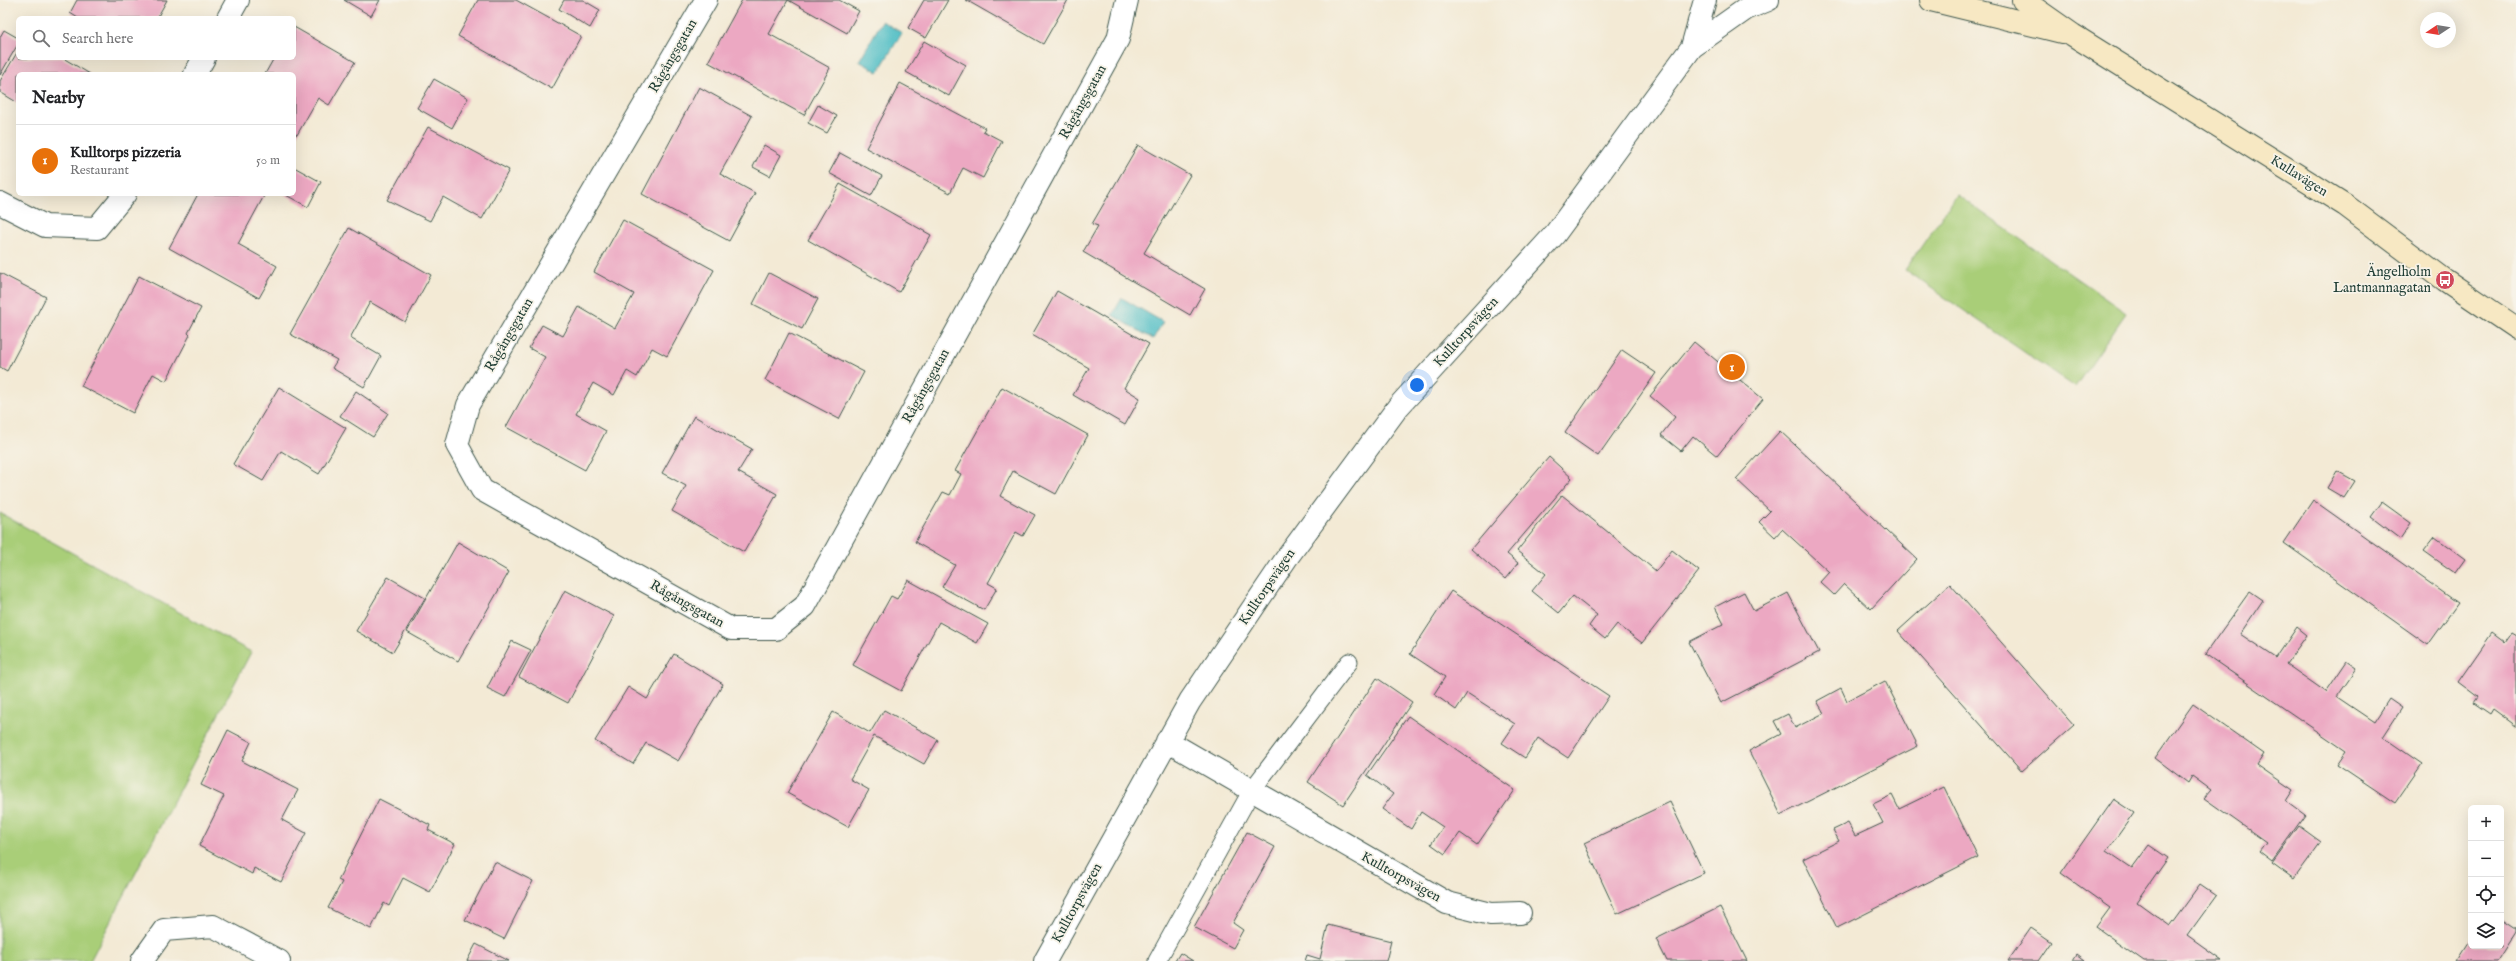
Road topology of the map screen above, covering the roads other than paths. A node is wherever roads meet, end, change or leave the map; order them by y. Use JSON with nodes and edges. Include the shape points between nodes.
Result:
{"nodes":[{"id":1,"x":238,"y":0,"type":"edge"},
{"id":2,"x":706,"y":0,"type":"edge"},
{"id":3,"x":1128,"y":0,"type":"edge"},
{"id":4,"x":1705,"y":0,"type":"edge"},
{"id":5,"x":1768,"y":0,"type":"edge"},
{"id":6,"x":1931,"y":0,"type":"edge"},
{"id":7,"x":2023,"y":0,"type":"edge"},
{"id":8,"x":229,"y":16,"type":"edge"},
{"id":9,"x":2073,"y":35,"type":"junction"},
{"id":10,"x":1692,"y":47,"type":"junction"},
{"id":11,"x":203,"y":60,"type":"edge"},
{"id":12,"x":196,"y":72,"type":"edge"},
{"id":13,"x":123,"y":196,"type":"edge"},
{"id":14,"x":0,"y":203,"type":"edge"},
{"id":15,"x":2516,"y":328,"type":"edge"},
{"id":16,"x":1349,"y":662,"type":"dead end"},
{"id":17,"x":1167,"y":741,"type":"junction"},
{"id":18,"x":1252,"y":790,"type":"junction"},
{"id":19,"x":1520,"y":913,"type":"dead end"},
{"id":20,"x":142,"y":961,"type":"edge"},
{"id":21,"x":278,"y":961,"type":"edge"},
{"id":22,"x":1045,"y":961,"type":"edge"},
{"id":23,"x":1157,"y":961,"type":"edge"}],
"edges":[{"from":1,"to":8,"type":"street"},
{"from":2,"to":3,"type":"street","name":"Rågångsgatan","via":[[468,404],[457,445],[482,490],[731,629],[776,629],[805,606],[1118,39]]},
{"from":4,"to":10,"type":"street","name":"Kulltorpsvägen"},
{"from":5,"to":10,"type":"street","name":"Kulltorpsvägen","via":[[1746,9]]},
{"from":6,"to":9,"type":"street","name":"Kullavägen"},
{"from":7,"to":9,"type":"street","name":"Kullavägen"},
{"from":9,"to":15,"type":"street","name":"Kullavägen","via":[[2345,205],[2445,280]]},
{"from":10,"to":17,"type":"street","name":"Kulltorpsvägen","via":[[1555,234],[1398,407],[1286,558],[1190,701]]},
{"from":11,"to":12,"type":"street"},
{"from":13,"to":14,"type":"street","via":[[97,228],[45,226]]},
{"from":16,"to":18,"type":"lane"},
{"from":17,"to":18,"type":"street","name":"Kulltorpsvägen"},
{"from":17,"to":22,"type":"street","name":"Kulltorpsvägen"},
{"from":18,"to":19,"type":"street","name":"Kulltorpsvägen","via":[[1448,903],[1491,914]]},
{"from":18,"to":23,"type":"lane"},
{"from":20,"to":21,"type":"street","via":[[164,930],[213,926]]}]}
